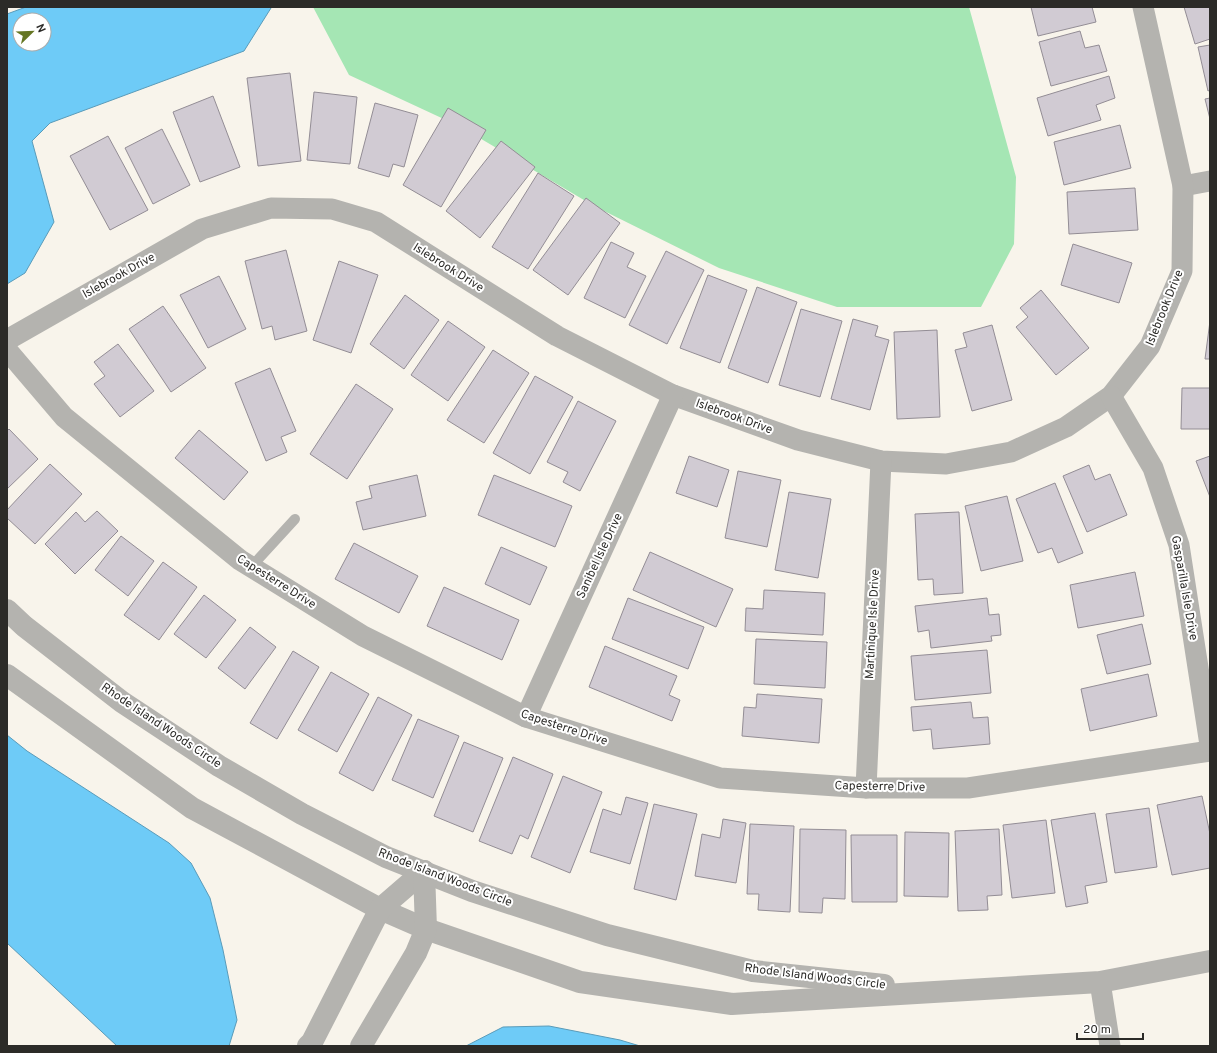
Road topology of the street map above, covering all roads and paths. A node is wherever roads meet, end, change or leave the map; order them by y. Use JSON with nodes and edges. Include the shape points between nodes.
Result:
{"nodes":[{"id":1,"x":1143,"y":7,"type":"edge"},
{"id":2,"x":1210,"y":181,"type":"edge"},
{"id":3,"x":1183,"y":186,"type":"junction"},
{"id":4,"x":7,"y":340,"type":"edge"},
{"id":5,"x":7,"y":350,"type":"edge"},
{"id":6,"x":673,"y":395,"type":"junction"},
{"id":7,"x":1111,"y":396,"type":"junction"},
{"id":8,"x":881,"y":461,"type":"junction"},
{"id":9,"x":295,"y":519,"type":"dead end"},
{"id":10,"x":250,"y":567,"type":"junction"},
{"id":11,"x":7,"y":610,"type":"edge"},
{"id":12,"x":7,"y":675,"type":"edge"},
{"id":13,"x":526,"y":717,"type":"junction"},
{"id":14,"x":1210,"y":745,"type":"edge"},
{"id":15,"x":1210,"y":751,"type":"edge"},
{"id":16,"x":866,"y":788,"type":"junction"},
{"id":17,"x":424,"y":871,"type":"junction"},
{"id":18,"x":380,"y":909,"type":"junction"},
{"id":19,"x":426,"y":929,"type":"junction"},
{"id":20,"x":1210,"y":961,"type":"edge"},
{"id":21,"x":1100,"y":982,"type":"junction"},
{"id":22,"x":947,"y":992,"type":"junction"},
{"id":23,"x":308,"y":1046,"type":"edge"},
{"id":24,"x":362,"y":1046,"type":"edge"},
{"id":25,"x":1110,"y":1046,"type":"edge"}],
"edges":[{"from":1,"to":3,"type":"street","name":"Islebrook Drive"},
{"from":2,"to":3,"type":"street"},
{"from":3,"to":7,"type":"street","name":"Islebrook Drive","via":[[1182,271],[1150,346]]},
{"from":4,"to":6,"type":"street","name":"Islebrook Drive","via":[[202,229],[270,208],[332,208],[376,222],[557,336]]},
{"from":5,"to":10,"type":"street","name":"Capesterre Drive","via":[[64,417]]},
{"from":6,"to":8,"type":"street","name":"Islebrook Drive","via":[[798,440]]},
{"from":6,"to":13,"type":"street","name":"Sanibel Isle Drive"},
{"from":7,"to":8,"type":"street","name":"Islebrook Drive","via":[[1066,427],[1011,452],[946,464]]},
{"from":7,"to":14,"type":"street","name":"Gasparilla Isle Drive","via":[[1153,468],[1179,545]]},
{"from":8,"to":16,"type":"street","name":"Martinique Isle Drive"},
{"from":9,"to":10,"type":"lane"},
{"from":10,"to":13,"type":"street","name":"Capesterre Drive","via":[[363,636]]},
{"from":11,"to":17,"type":"street","name":"Rhode Island Woods Circle","via":[[122,702],[219,766],[302,814],[386,857]]},
{"from":12,"to":18,"type":"street","name":"Rhode Island Woods Circle","via":[[192,808]]},
{"from":13,"to":16,"type":"street","name":"Capesterre Drive","via":[[720,778]]},
{"from":15,"to":16,"type":"street","name":"Capesterre Drive","via":[[968,788]]},
{"from":17,"to":18,"type":"street"},
{"from":17,"to":19,"type":"street"},
{"from":17,"to":22,"type":"street","name":"Rhode Island Woods Circle","via":[[472,891],[607,935],[753,971]]},
{"from":18,"to":19,"type":"street","name":"Rhode Island Woods Circle"},
{"from":18,"to":23,"type":"street"},
{"from":19,"to":22,"type":"street","name":"Rhode Island Woods Circle","via":[[580,982],[732,1004]]},
{"from":19,"to":24,"type":"street","via":[[416,953]]},
{"from":20,"to":21,"type":"street","name":"Rhode Island Woods Circle"},
{"from":21,"to":22,"type":"street","name":"Rhode Island Woods Circle"},
{"from":21,"to":25,"type":"street"}]}
